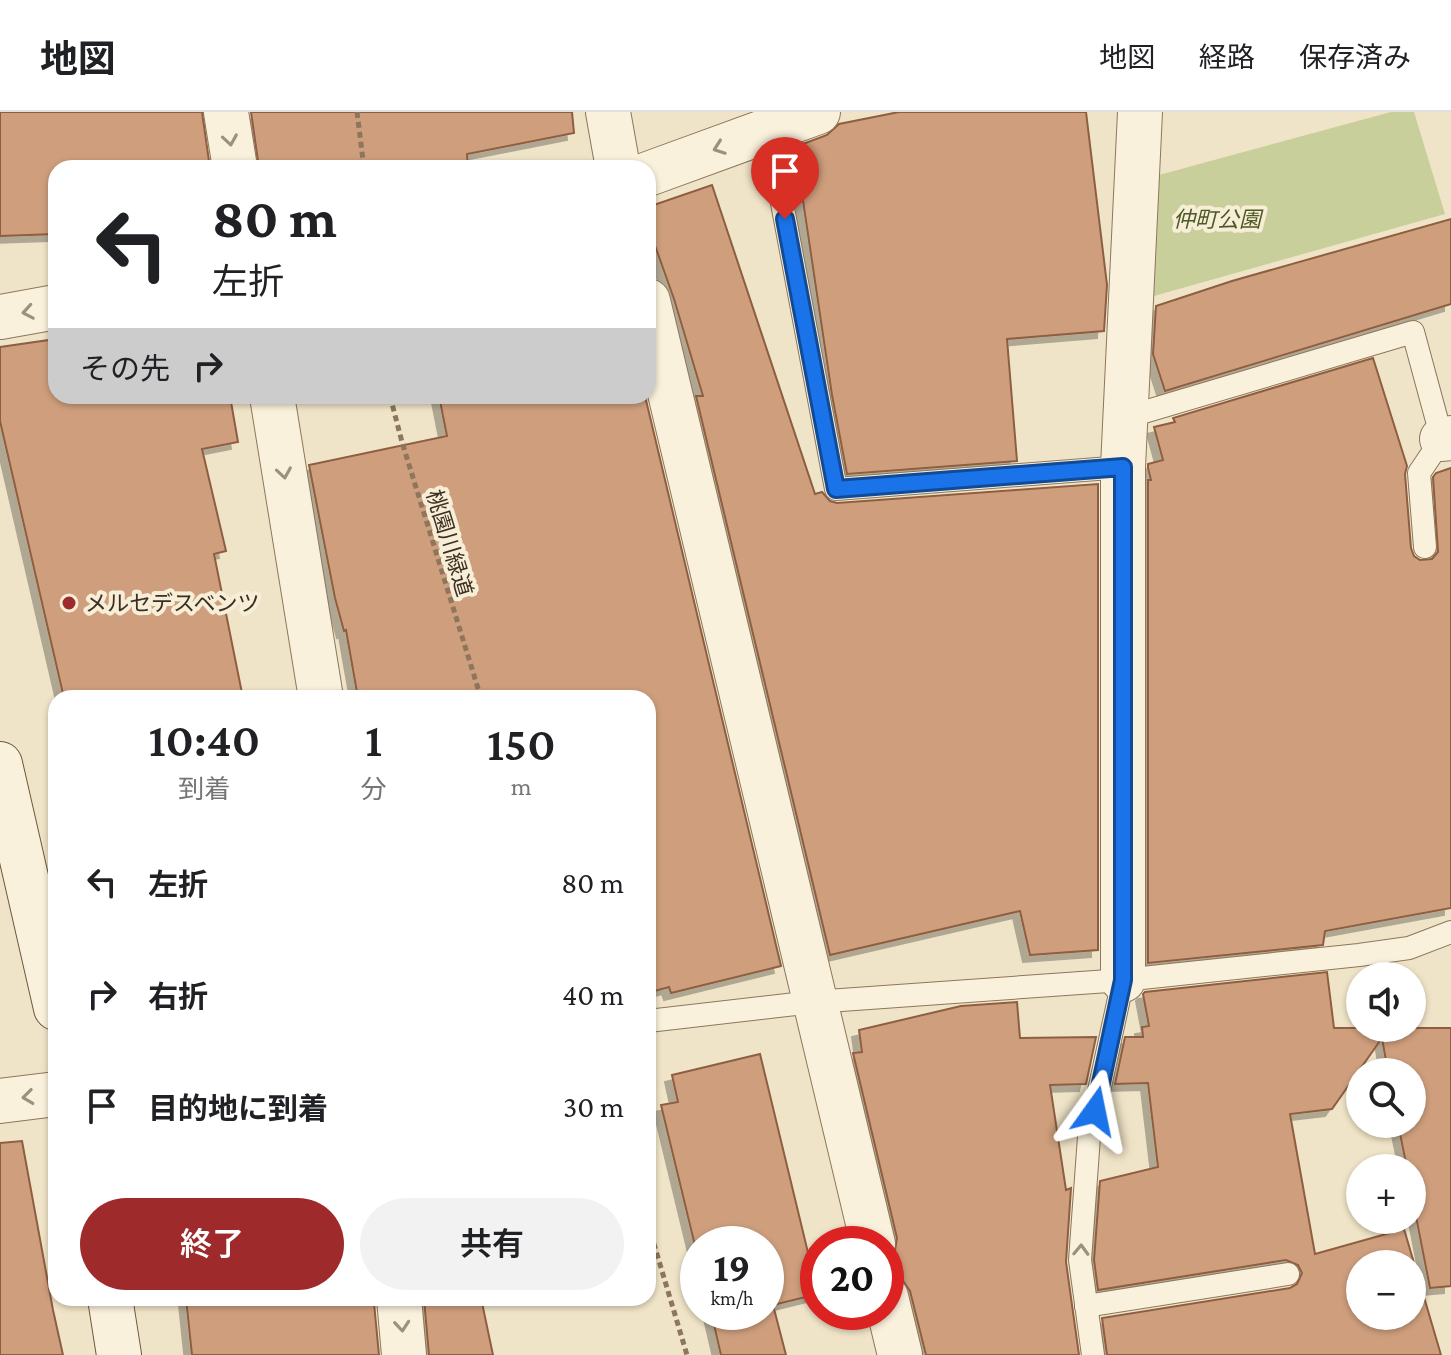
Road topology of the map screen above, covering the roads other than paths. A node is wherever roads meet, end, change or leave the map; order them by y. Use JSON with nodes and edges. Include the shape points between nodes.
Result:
{"nodes":[{"id":1,"x":226,"y":112,"type":"edge"},
{"id":2,"x":608,"y":112,"type":"edge"},
{"id":3,"x":818,"y":112,"type":"edge"},
{"id":4,"x":1140,"y":112,"type":"edge"},
{"id":5,"x":768,"y":129,"type":"junction"},
{"id":6,"x":234,"y":160,"type":"edge"},
{"id":7,"x":617,"y":160,"type":"edge"},
{"id":8,"x":656,"y":171,"type":"edge"},
{"id":9,"x":48,"y":308,"type":"edge"},
{"id":10,"x":0,"y":317,"type":"edge"},
{"id":11,"x":656,"y":335,"type":"edge"},
{"id":12,"x":273,"y":404,"type":"edge"},
{"id":13,"x":1127,"y":417,"type":"junction"},
{"id":14,"x":1447,"y":438,"type":"edge"},
{"id":15,"x":1123,"y":467,"type":"junction"},
{"id":16,"x":1425,"y":547,"type":"dead end"},
{"id":17,"x":320,"y":690,"type":"edge"},
{"id":18,"x":0,"y":764,"type":"edge"},
{"id":19,"x":1451,"y":932,"type":"edge"},
{"id":20,"x":48,"y":973,"type":"edge"},
{"id":21,"x":1123,"y":980,"type":"junction"},
{"id":22,"x":813,"y":1002,"type":"junction"},
{"id":23,"x":656,"y":1020,"type":"edge"},
{"id":24,"x":48,"y":1095,"type":"edge"},
{"id":25,"x":0,"y":1101,"type":"edge"},
{"id":26,"x":869,"y":1226,"type":"edge"},
{"id":27,"x":1288,"y":1274,"type":"dead end"},
{"id":28,"x":111,"y":1306,"type":"edge"},
{"id":29,"x":400,"y":1306,"type":"edge"},
{"id":30,"x":1086,"y":1306,"type":"junction"},
{"id":31,"x":894,"y":1330,"type":"edge"},
{"id":32,"x":119,"y":1355,"type":"edge"},
{"id":33,"x":404,"y":1355,"type":"edge"},
{"id":34,"x":900,"y":1355,"type":"edge"},
{"id":35,"x":1093,"y":1355,"type":"edge"}],
"edges":[{"from":1,"to":6,"type":"street","one_way":true},
{"from":2,"to":7,"type":"street"},
{"from":3,"to":5,"type":"street"},
{"from":4,"to":13,"type":"street"},
{"from":5,"to":8,"type":"street","one_way":true},
{"from":5,"to":15,"type":"lane","via":[[836,489]]},
{"from":9,"to":10,"type":"street","one_way":true},
{"from":11,"to":22,"type":"street"},
{"from":12,"to":17,"type":"street","one_way":true},
{"from":13,"to":14,"type":"lane","via":[[1413,332]]},
{"from":13,"to":15,"type":"street"},
{"from":14,"to":16,"type":"lane","via":[[1419,473]]},
{"from":15,"to":21,"type":"street"},
{"from":18,"to":20,"type":"street"},
{"from":19,"to":21,"type":"lane","via":[[1409,948]]},
{"from":21,"to":22,"type":"lane"},
{"from":30,"to":21,"type":"lane","one_way":true,"via":[[1080,1260],[1089,1137]]},
{"from":22,"to":23,"type":"lane"},
{"from":22,"to":26,"type":"street"},
{"from":24,"to":25,"type":"street","one_way":true},
{"from":27,"to":30,"type":"lane"},
{"from":28,"to":32,"type":"street"},
{"from":29,"to":33,"type":"street","one_way":true},
{"from":30,"to":35,"type":"lane"},
{"from":31,"to":34,"type":"street"}]}
